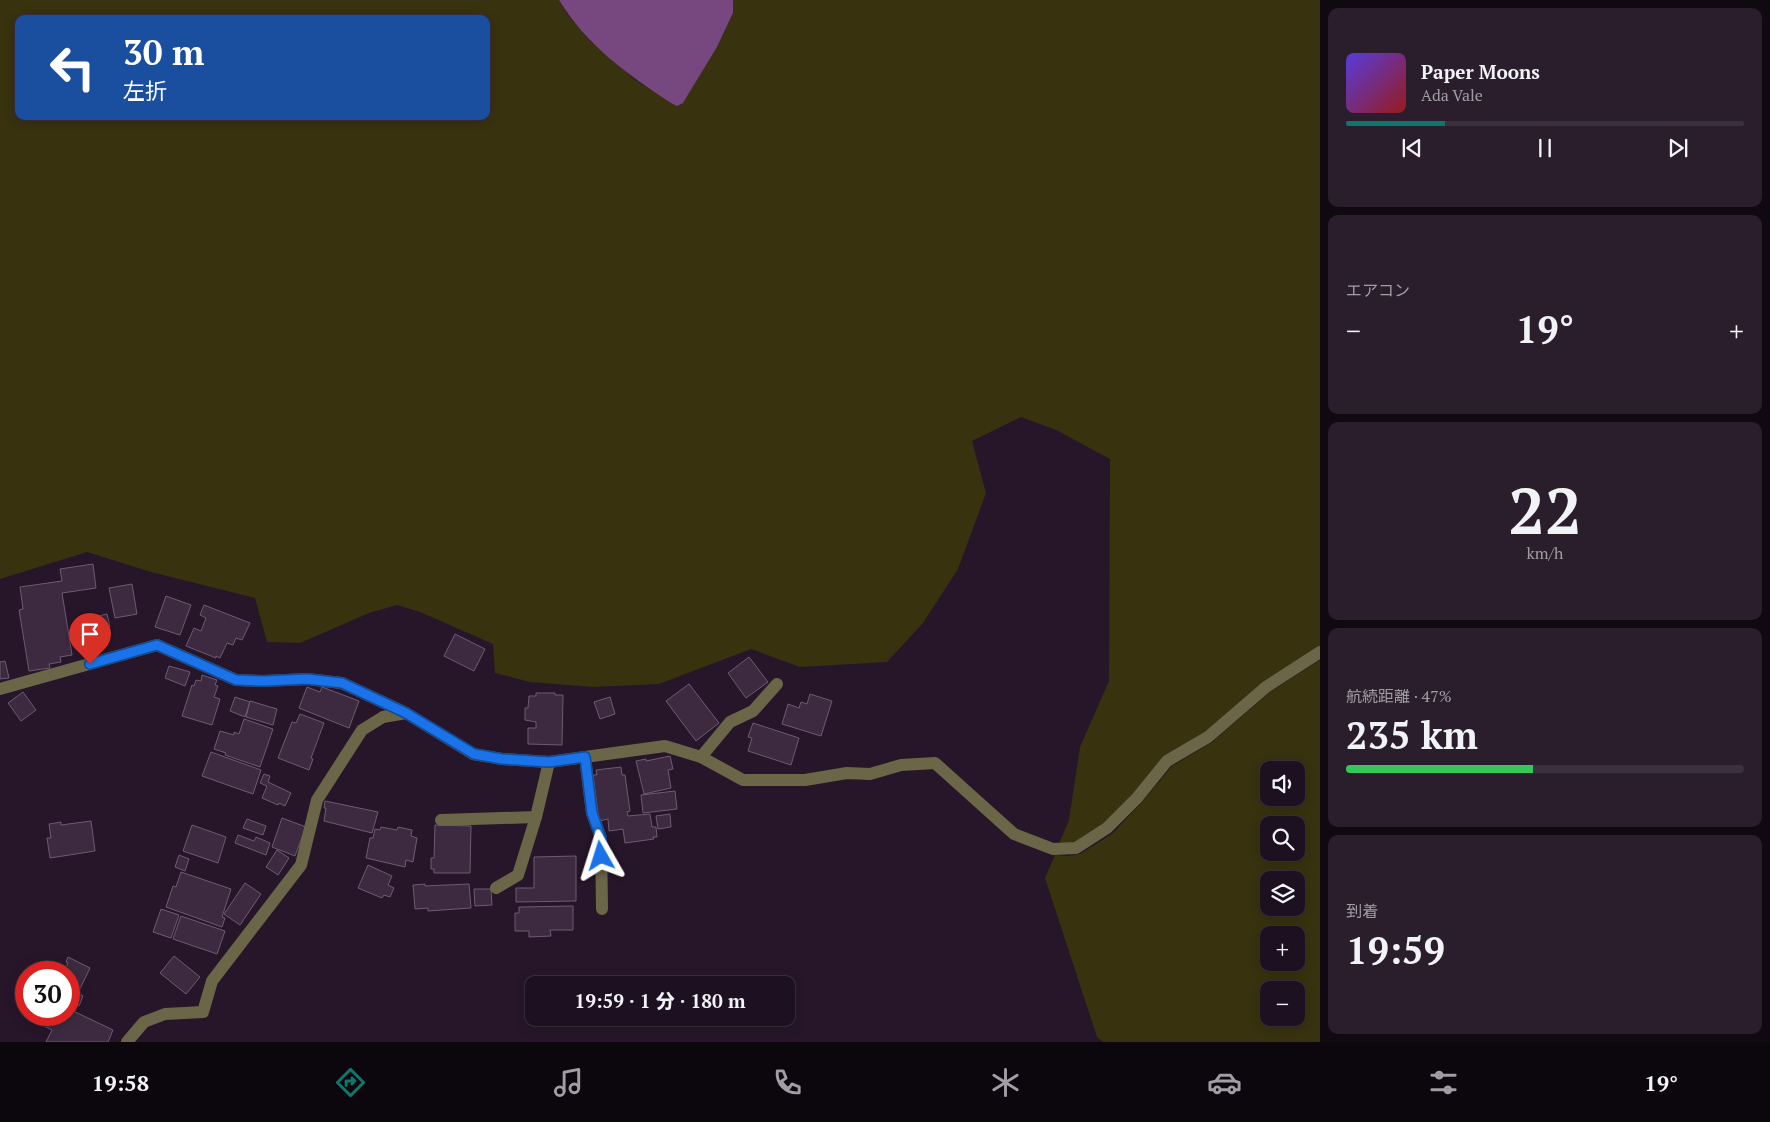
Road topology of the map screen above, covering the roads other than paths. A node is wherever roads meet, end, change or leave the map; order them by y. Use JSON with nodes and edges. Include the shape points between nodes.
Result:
{"nodes":[{"id":1,"x":1320,"y":652,"type":"edge"},
{"id":2,"x":777,"y":684,"type":"dead end"},
{"id":3,"x":0,"y":689,"type":"edge"},
{"id":4,"x":406,"y":713,"type":"junction"},
{"id":5,"x":585,"y":757,"type":"junction"},
{"id":6,"x":701,"y":757,"type":"junction"},
{"id":7,"x":549,"y":762,"type":"junction"},
{"id":8,"x":536,"y":817,"type":"junction"},
{"id":9,"x":442,"y":820,"type":"dead end"},
{"id":10,"x":496,"y":888,"type":"dead end"},
{"id":11,"x":602,"y":908,"type":"dead end"},
{"id":12,"x":127,"y":1042,"type":"edge"}],
"edges":[{"from":1,"to":6,"type":"street","via":[[1266,686],[1208,738],[1167,761],[1107,828],[1076,848],[1053,849],[1014,834],[935,763],[805,780],[743,780]]},
{"from":2,"to":6,"type":"street","via":[[752,711],[730,722]]},
{"from":3,"to":4,"type":"street","via":[[157,645],[236,680],[307,679],[342,683]]},
{"from":4,"to":7,"type":"street","via":[[474,754]]},
{"from":4,"to":12,"type":"street","via":[[383,717],[362,730],[317,800],[300,864],[212,981],[203,1012],[165,1014],[144,1022]]},
{"from":5,"to":6,"type":"street","via":[[665,746]]},
{"from":5,"to":7,"type":"street"},
{"from":5,"to":11,"type":"street","via":[[592,813],[601,838]]},
{"from":7,"to":8,"type":"street"},
{"from":8,"to":9,"type":"street"},
{"from":8,"to":10,"type":"street","via":[[518,875]]}]}
